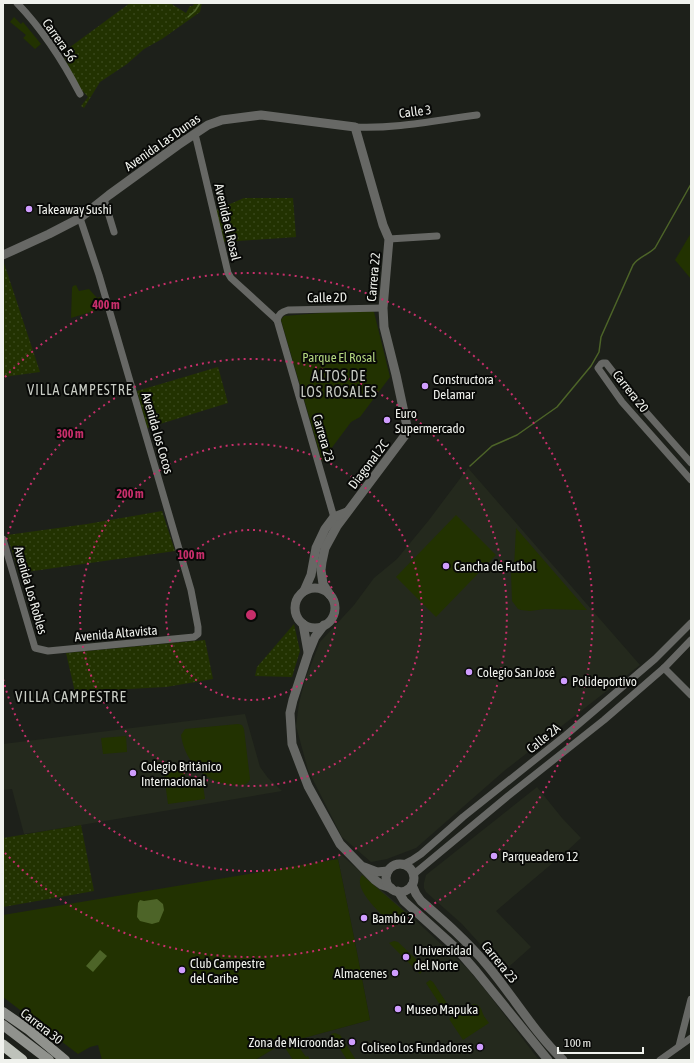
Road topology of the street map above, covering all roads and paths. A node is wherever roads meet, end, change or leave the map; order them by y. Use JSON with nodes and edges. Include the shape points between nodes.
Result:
{"nodes":[{"id":1,"x":17,"y":3,"type":"edge"},
{"id":2,"x":80,"y":94,"type":"dead end"},
{"id":3,"x":477,"y":115,"type":"dead end"},
{"id":4,"x":355,"y":127,"type":"junction"},
{"id":5,"x":195,"y":134,"type":"junction"},
{"id":6,"x":104,"y":199,"type":"junction"},
{"id":7,"x":80,"y":218,"type":"junction"},
{"id":8,"x":114,"y":232,"type":"dead end"},
{"id":9,"x":437,"y":236,"type":"dead end"},
{"id":10,"x":389,"y":239,"type":"junction"},
{"id":11,"x":3,"y":255,"type":"edge"},
{"id":12,"x":383,"y":308,"type":"junction"},
{"id":13,"x":277,"y":320,"type":"junction"},
{"id":14,"x":408,"y":431,"type":"joint"},
{"id":15,"x":691,"y":463,"type":"edge"},
{"id":16,"x":691,"y":480,"type":"edge"},
{"id":17,"x":348,"y":512,"type":"junction"},
{"id":18,"x":334,"y":517,"type":"junction"},
{"id":19,"x":337,"y":526,"type":"junction"},
{"id":20,"x":3,"y":539,"type":"edge"},
{"id":21,"x":304,"y":591,"type":"junction"},
{"id":22,"x":330,"y":595,"type":"junction"},
{"id":23,"x":691,"y":623,"type":"edge"},
{"id":24,"x":303,"y":624,"type":"junction"},
{"id":25,"x":324,"y":625,"type":"junction"},
{"id":26,"x":198,"y":634,"type":"joint"},
{"id":27,"x":691,"y":640,"type":"edge"},
{"id":28,"x":35,"y":648,"type":"joint"},
{"id":29,"x":308,"y":654,"type":"junction"},
{"id":30,"x":664,"y":668,"type":"junction"},
{"id":31,"x":691,"y":695,"type":"edge"},
{"id":32,"x":404,"y":864,"type":"junction"},
{"id":33,"x":361,"y":865,"type":"junction"},
{"id":34,"x":388,"y":871,"type":"junction"},
{"id":35,"x":414,"y":874,"type":"junction"},
{"id":36,"x":412,"y":885,"type":"junction"},
{"id":37,"x":394,"y":890,"type":"junction"},
{"id":38,"x":691,"y":999,"type":"edge"},
{"id":39,"x":3,"y":1012,"type":"edge"},
{"id":40,"x":3,"y":1025,"type":"edge"},
{"id":41,"x":691,"y":1038,"type":"edge"},
{"id":42,"x":3,"y":1045,"type":"edge"},
{"id":43,"x":678,"y":1046,"type":"junction"},
{"id":44,"x":22,"y":1060,"type":"edge"},
{"id":45,"x":49,"y":1060,"type":"edge"},
{"id":46,"x":65,"y":1060,"type":"edge"},
{"id":47,"x":548,"y":1060,"type":"edge"},
{"id":48,"x":563,"y":1060,"type":"edge"},
{"id":49,"x":660,"y":1060,"type":"edge"}],
"edges":[{"from":1,"to":2,"type":"street","name":"Carrera 56","via":[[48,41]]},
{"from":3,"to":4,"type":"street","name":"Calle 3","via":[[400,125]]},
{"from":4,"to":5,"type":"street","name":"Avenida Las Dunas","via":[[261,116],[222,120],[208,125]]},
{"from":4,"to":10,"type":"street","name":"Carrera 22"},
{"from":5,"to":6,"type":"street","name":"Avenida Las Dunas"},
{"from":5,"to":13,"type":"street","name":"Avenida el Rosal","via":[[228,273]]},
{"from":6,"to":7,"type":"street","name":"Avenida Las Dunas"},
{"from":6,"to":8,"type":"street"},
{"from":7,"to":11,"type":"street","name":"Avenida Las Dunas"},
{"from":7,"to":26,"type":"street","name":"Avenida los Cocos","via":[[100,275],[191,590]]},
{"from":9,"to":10,"type":"street"},
{"from":10,"to":12,"type":"street","name":"Carrera 22"},
{"from":12,"to":13,"type":"street","name":"Calle 2D","via":[[288,310],[278,314]]},
{"from":12,"to":14,"type":"street","name":"Carrera 22","via":[[384,327]]},
{"from":13,"to":18,"type":"street","name":"Carrera 23"},
{"from":14,"to":17,"type":"street","name":"Diagonal 2C"},
{"from":15,"to":16,"type":"street","name":"Carrera 20","via":[[603,362],[598,368],[622,402]]},
{"from":17,"to":18,"type":"street"},
{"from":17,"to":19,"type":"street","name":"Diagonal 2C"},
{"from":18,"to":19,"type":"street","name":"Carrera 23"},
{"from":18,"to":21,"type":"street","via":[[316,548],[311,575]]},
{"from":19,"to":22,"type":"street","via":[[325,548],[321,570],[323,584]]},
{"from":20,"to":28,"type":"street","name":"Avenida Los Robles"},
{"from":21,"to":22,"type":"street","via":[[315,588]]},
{"from":21,"to":24,"type":"street","via":[[297,598],[295,607],[297,616]]},
{"from":22,"to":25,"type":"street","via":[[335,608],[330,621]]},
{"from":23,"to":32,"type":"street","name":"Calle 2A","via":[[655,660],[566,735],[463,816],[421,854]]},
{"from":24,"to":25,"type":"street","via":[[314,627]]},
{"from":24,"to":29,"type":"street","name":"Carrera 23"},
{"from":25,"to":29,"type":"street","name":"Carrera 23","via":[[315,637]]},
{"from":26,"to":28,"type":"street","name":"Avenida Altavista","via":[[194,637],[48,651]]},
{"from":27,"to":30,"type":"street","name":"Calle 2A"},
{"from":29,"to":33,"type":"street","name":"Carrera 23","via":[[290,713],[292,744],[308,786],[336,839]]},
{"from":30,"to":31,"type":"street"},
{"from":30,"to":35,"type":"street","name":"Calle 2A"},
{"from":32,"to":34,"type":"street","via":[[396,864]]},
{"from":32,"to":35,"type":"street"},
{"from":33,"to":34,"type":"street","name":"Carrera 23","via":[[373,871]]},
{"from":33,"to":37,"type":"street","name":"Carrera 23","via":[[382,885]]},
{"from":34,"to":37,"type":"street","via":[[387,882]]},
{"from":35,"to":36,"type":"street"},
{"from":36,"to":37,"type":"street","via":[[404,891]]},
{"from":36,"to":48,"type":"street","name":"Carrera 23","via":[[421,901],[464,939],[487,965],[549,1046]]},
{"from":37,"to":47,"type":"street","name":"Carrera 23","via":[[456,948]]},
{"from":38,"to":43,"type":"street"},
{"from":39,"to":46,"type":"main road","name":"Carrera 30"},
{"from":40,"to":45,"type":"main road","name":"Carrera 30"},
{"from":41,"to":43,"type":"street"},
{"from":42,"to":44,"type":"highway"},
{"from":43,"to":49,"type":"street"}]}
